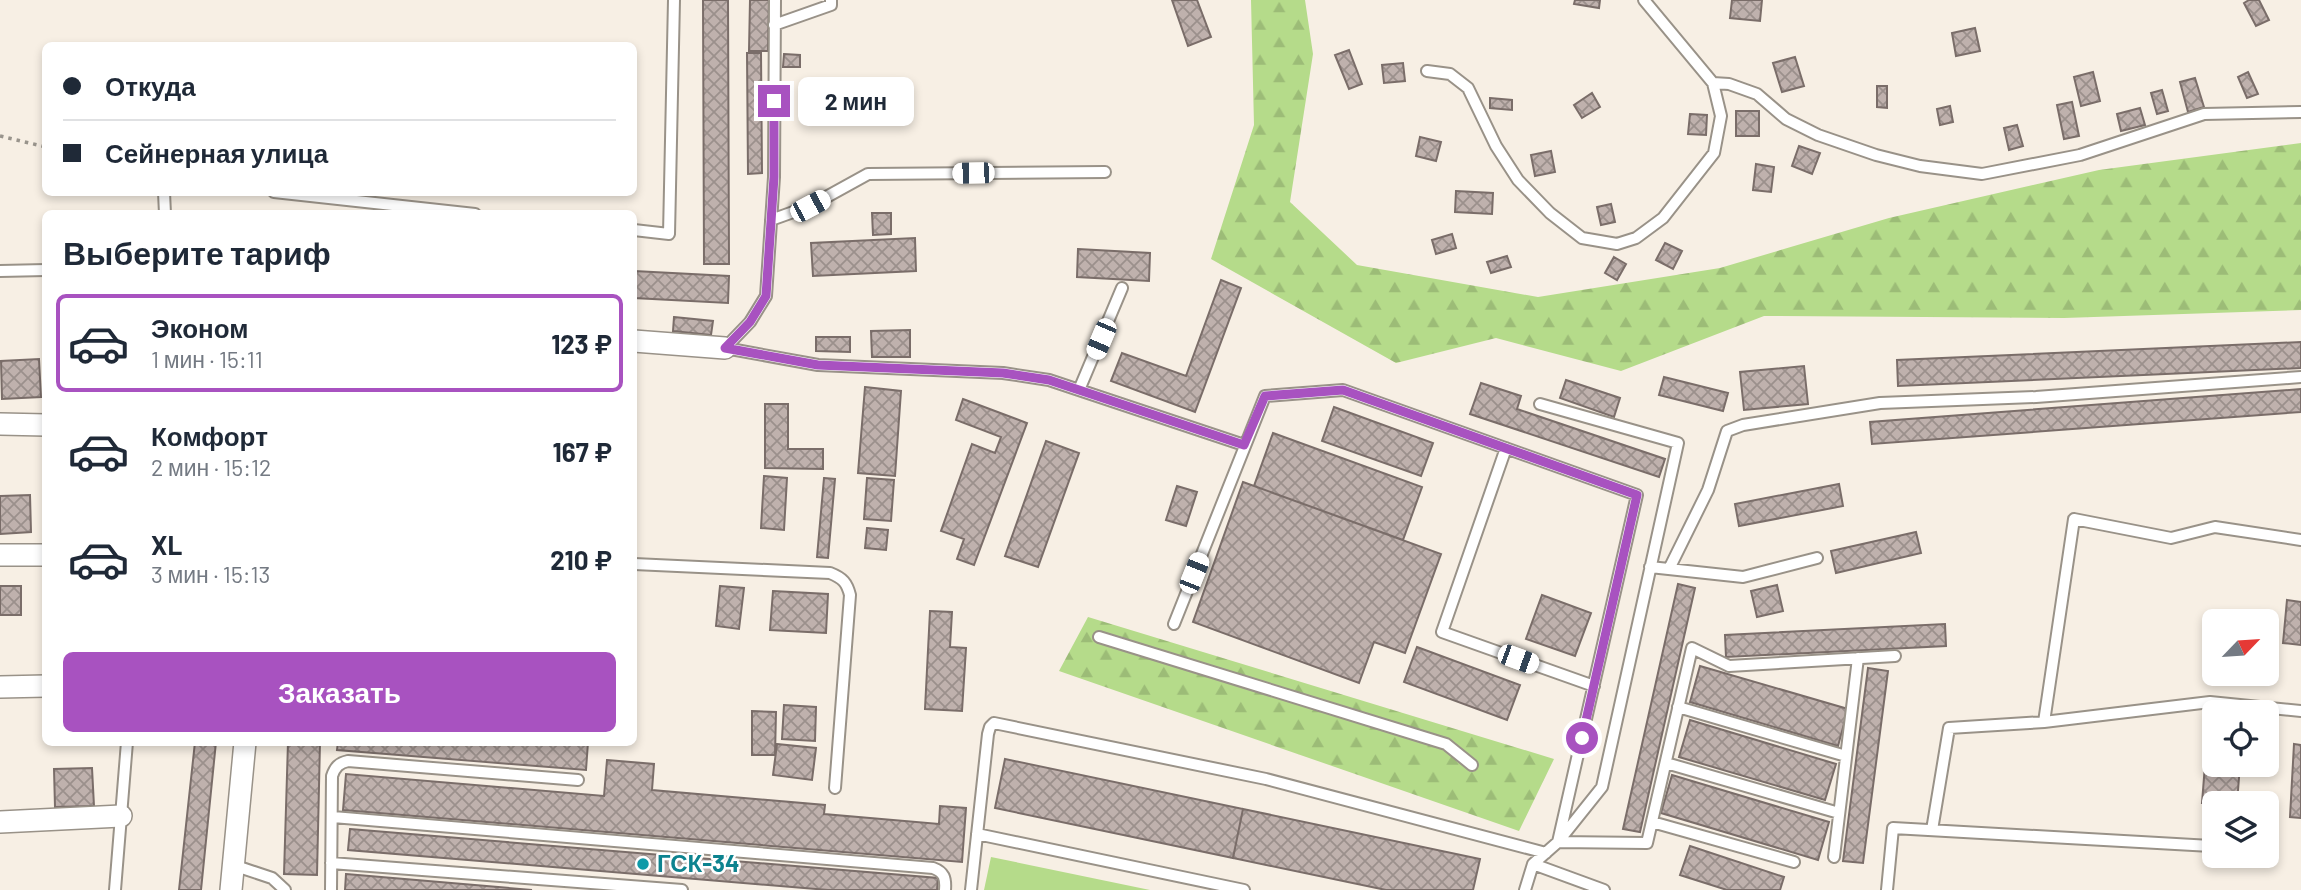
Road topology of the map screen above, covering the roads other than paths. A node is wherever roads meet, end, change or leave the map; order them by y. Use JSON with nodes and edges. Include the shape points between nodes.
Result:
{"nodes":[{"id":1,"x":674,"y":0,"type":"edge"},
{"id":2,"x":775,"y":0,"type":"edge"},
{"id":3,"x":831,"y":0,"type":"edge"},
{"id":4,"x":1644,"y":0,"type":"edge"},
{"id":5,"x":774,"y":25,"type":"junction"},
{"id":6,"x":1427,"y":72,"type":"dead end"},
{"id":7,"x":1713,"y":83,"type":"junction"},
{"id":8,"x":2301,"y":112,"type":"edge"},
{"id":9,"x":1105,"y":172,"type":"dead end"},
{"id":10,"x":311,"y":196,"type":"edge"},
{"id":11,"x":438,"y":210,"type":"edge"},
{"id":12,"x":771,"y":220,"type":"junction"},
{"id":13,"x":637,"y":230,"type":"edge"},
{"id":14,"x":42,"y":270,"type":"edge"},
{"id":15,"x":0,"y":271,"type":"edge"},
{"id":16,"x":1122,"y":288,"type":"dead end"},
{"id":17,"x":637,"y":341,"type":"edge"},
{"id":18,"x":725,"y":348,"type":"junction"},
{"id":19,"x":2301,"y":377,"type":"edge"},
{"id":20,"x":1079,"y":390,"type":"junction"},
{"id":21,"x":1540,"y":404,"type":"dead end"},
{"id":22,"x":0,"y":424,"type":"edge"},
{"id":23,"x":42,"y":425,"type":"edge"},
{"id":24,"x":1244,"y":445,"type":"junction"},
{"id":25,"x":1507,"y":448,"type":"junction"},
{"id":26,"x":2301,"y":540,"type":"edge"},
{"id":27,"x":0,"y":555,"type":"edge"},
{"id":28,"x":42,"y":555,"type":"edge"},
{"id":29,"x":1817,"y":558,"type":"dead end"},
{"id":30,"x":637,"y":564,"type":"edge"},
{"id":31,"x":1650,"y":567,"type":"junction"},
{"id":32,"x":1669,"y":569,"type":"junction"},
{"id":33,"x":1174,"y":624,"type":"dead end"},
{"id":34,"x":1099,"y":637,"type":"dead end"},
{"id":35,"x":1895,"y":656,"type":"dead end"},
{"id":36,"x":1858,"y":658,"type":"junction"},
{"id":37,"x":42,"y":686,"type":"edge"},
{"id":38,"x":1594,"y":686,"type":"junction"},
{"id":39,"x":0,"y":687,"type":"edge"},
{"id":40,"x":1678,"y":707,"type":"junction"},
{"id":41,"x":2301,"y":712,"type":"edge"},
{"id":42,"x":2044,"y":722,"type":"junction"},
{"id":43,"x":127,"y":746,"type":"edge"},
{"id":44,"x":246,"y":746,"type":"edge"},
{"id":45,"x":1846,"y":755,"type":"junction"},
{"id":46,"x":1666,"y":763,"type":"junction"},
{"id":47,"x":1472,"y":765,"type":"dead end"},
{"id":48,"x":578,"y":780,"type":"dead end"},
{"id":49,"x":835,"y":788,"type":"dead end"},
{"id":50,"x":1839,"y":813,"type":"junction"},
{"id":51,"x":121,"y":816,"type":"junction"},
{"id":52,"x":333,"y":817,"type":"junction"},
{"id":53,"x":0,"y":822,"type":"edge"},
{"id":54,"x":1652,"y":822,"type":"junction"},
{"id":55,"x":1932,"y":830,"type":"junction"},
{"id":56,"x":977,"y":834,"type":"junction"},
{"id":57,"x":1558,"y":842,"type":"junction"},
{"id":58,"x":2202,"y":845,"type":"edge"},
{"id":59,"x":1546,"y":853,"type":"junction"},
{"id":60,"x":1834,"y":857,"type":"dead end"},
{"id":61,"x":1794,"y":862,"type":"dead end"},
{"id":62,"x":331,"y":863,"type":"junction"},
{"id":63,"x":1533,"y":864,"type":"junction"},
{"id":64,"x":233,"y":865,"type":"junction"},
{"id":65,"x":115,"y":890,"type":"edge"},
{"id":66,"x":231,"y":890,"type":"edge"},
{"id":67,"x":285,"y":890,"type":"edge"},
{"id":68,"x":331,"y":890,"type":"edge"},
{"id":69,"x":682,"y":890,"type":"edge"},
{"id":70,"x":946,"y":890,"type":"edge"},
{"id":71,"x":971,"y":890,"type":"edge"},
{"id":72,"x":1244,"y":890,"type":"edge"},
{"id":73,"x":1525,"y":890,"type":"edge"},
{"id":74,"x":1604,"y":890,"type":"edge"},
{"id":75,"x":1887,"y":890,"type":"edge"}],
"edges":[{"from":1,"to":13,"type":"lane","via":[[670,234]]},
{"from":2,"to":5,"type":"lane"},
{"from":3,"to":5,"type":"lane","via":[[831,5]]},
{"from":4,"to":7,"type":"lane"},
{"from":5,"to":12,"type":"lane"},
{"from":6,"to":7,"type":"lane","via":[[1450,74],[1468,88],[1518,180],[1550,213],[1582,239],[1617,244],[1636,239],[1663,218],[1714,153],[1721,116]]},
{"from":7,"to":8,"type":"lane","via":[[1757,94],[1786,119],[1876,155],[1982,174],[2081,155],[2204,114]]},
{"from":9,"to":12,"type":"lane","via":[[869,174],[810,206]]},
{"from":10,"to":11,"type":"lane"},
{"from":12,"to":18,"type":"lane","via":[[766,296],[750,322]]},
{"from":14,"to":15,"type":"lane"},
{"from":16,"to":20,"type":"lane"},
{"from":17,"to":18,"type":"street"},
{"from":18,"to":20,"type":"lane","via":[[818,365],[1003,373]]},
{"from":19,"to":32,"type":"lane","via":[[2036,397],[1880,403],[1743,425],[1727,431],[1708,490]]},
{"from":20,"to":24,"type":"lane"},
{"from":21,"to":31,"type":"lane","via":[[1678,443]]},
{"from":22,"to":23,"type":"street"},
{"from":24,"to":25,"type":"lane","via":[[1265,396],[1343,390]]},
{"from":24,"to":33,"type":"lane"},
{"from":25,"to":38,"type":"lane","via":[[1637,495]]},
{"from":25,"to":38,"type":"lane","via":[[1442,632]]},
{"from":26,"to":42,"type":"lane","via":[[2215,527],[2171,538],[2074,519]]},
{"from":27,"to":28,"type":"street"},
{"from":29,"to":32,"type":"lane","via":[[1743,577]]},
{"from":30,"to":49,"type":"lane","via":[[841,577],[850,595]]},
{"from":31,"to":32,"type":"lane"},
{"from":31,"to":57,"type":"lane","via":[[1602,787]]},
{"from":34,"to":47,"type":"lane","via":[[1446,744]]},
{"from":35,"to":36,"type":"lane"},
{"from":36,"to":40,"type":"lane","via":[[1729,666],[1692,648]]},
{"from":36,"to":45,"type":"lane"},
{"from":37,"to":39,"type":"street"},
{"from":38,"to":57,"type":"lane"},
{"from":40,"to":45,"type":"lane"},
{"from":40,"to":46,"type":"lane"},
{"from":41,"to":42,"type":"lane","via":[[2210,702]]},
{"from":42,"to":55,"type":"lane","via":[[1949,728]]},
{"from":43,"to":51,"type":"lane"},
{"from":44,"to":64,"type":"street"},
{"from":45,"to":50,"type":"lane"},
{"from":46,"to":50,"type":"lane"},
{"from":46,"to":54,"type":"lane"},
{"from":48,"to":52,"type":"lane","via":[[348,761],[335,768],[332,776]]},
{"from":50,"to":60,"type":"lane"},
{"from":51,"to":53,"type":"street"},
{"from":51,"to":65,"type":"lane"},
{"from":52,"to":62,"type":"lane"},
{"from":52,"to":70,"type":"lane","via":[[933,868],[945,876]]},
{"from":54,"to":57,"type":"lane","via":[[1647,843]]},
{"from":54,"to":61,"type":"lane"},
{"from":55,"to":58,"type":"lane"},
{"from":55,"to":75,"type":"lane","via":[[1893,828]]},
{"from":56,"to":59,"type":"lane","via":[[988,734],[994,723],[1001,723],[1266,779]]},
{"from":56,"to":71,"type":"lane"},
{"from":56,"to":72,"type":"lane"},
{"from":57,"to":59,"type":"lane"},
{"from":59,"to":63,"type":"lane"},
{"from":62,"to":68,"type":"lane"},
{"from":62,"to":69,"type":"lane"},
{"from":63,"to":73,"type":"lane"},
{"from":63,"to":74,"type":"lane"},
{"from":64,"to":66,"type":"street"},
{"from":64,"to":67,"type":"lane","via":[[272,878]]}]}
